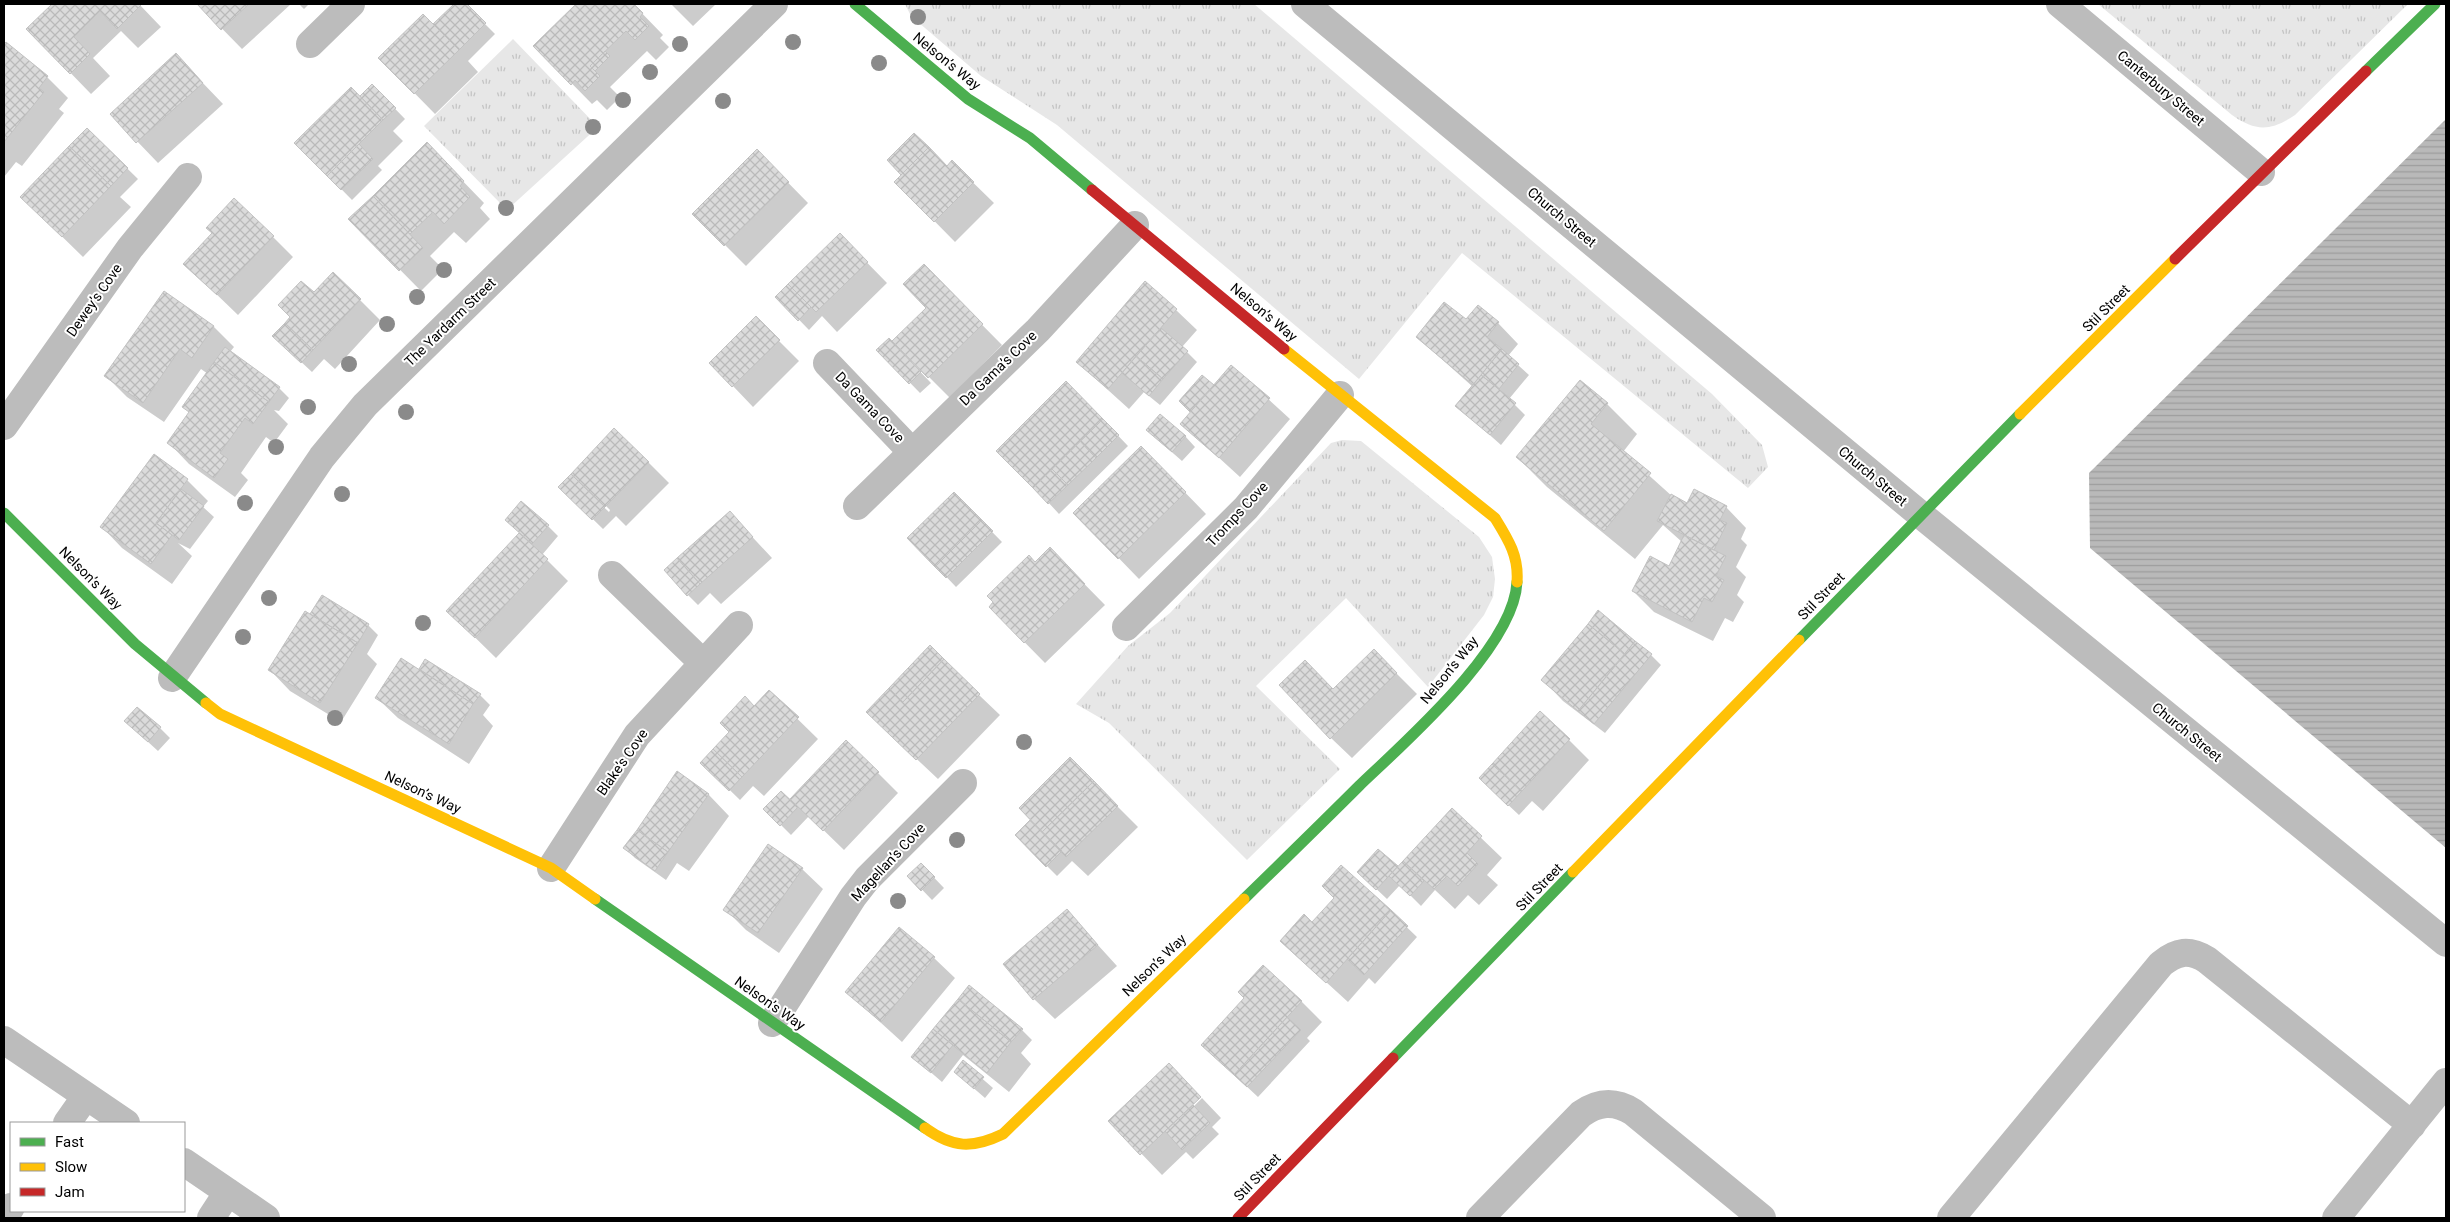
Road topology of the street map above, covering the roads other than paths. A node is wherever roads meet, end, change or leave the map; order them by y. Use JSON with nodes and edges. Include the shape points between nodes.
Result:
{"nodes":[{"id":1,"x":352,"y":4,"type":"edge"},
{"id":2,"x":774,"y":4,"type":"edge"},
{"id":3,"x":855,"y":4,"type":"edge"},
{"id":4,"x":1305,"y":4,"type":"edge"},
{"id":5,"x":2060,"y":4,"type":"edge"},
{"id":6,"x":2435,"y":4,"type":"edge"},
{"id":7,"x":310,"y":44,"type":"dead end"},
{"id":8,"x":2261,"y":172,"type":"junction"},
{"id":9,"x":188,"y":177,"type":"dead end"},
{"id":10,"x":1135,"y":225,"type":"junction"},
{"id":11,"x":827,"y":363,"type":"dead end"},
{"id":12,"x":1340,"y":395,"type":"junction"},
{"id":13,"x":4,"y":426,"type":"edge"},
{"id":14,"x":912,"y":452,"type":"junction"},
{"id":15,"x":857,"y":506,"type":"dead end"},
{"id":16,"x":4,"y":512,"type":"edge"},
{"id":17,"x":1920,"y":516,"type":"junction"},
{"id":18,"x":612,"y":575,"type":"dead end"},
{"id":19,"x":739,"y":625,"type":"dead end"},
{"id":20,"x":1126,"y":627,"type":"dead end"},
{"id":21,"x":703,"y":664,"type":"junction"},
{"id":22,"x":172,"y":678,"type":"junction"},
{"id":23,"x":963,"y":783,"type":"dead end"},
{"id":24,"x":551,"y":868,"type":"junction"},
{"id":25,"x":2446,"y":943,"type":"edge"},
{"id":26,"x":772,"y":1023,"type":"junction"},
{"id":27,"x":4,"y":1040,"type":"edge"},
{"id":28,"x":2446,"y":1082,"type":"edge"},
{"id":29,"x":86,"y":1096,"type":"junction"},
{"id":30,"x":68,"y":1122,"type":"edge"},
{"id":31,"x":125,"y":1122,"type":"edge"},
{"id":32,"x":2412,"y":1125,"type":"junction"},
{"id":33,"x":185,"y":1163,"type":"edge"},
{"id":34,"x":228,"y":1192,"type":"junction"},
{"id":35,"x":1757,"y":1217,"type":"edge"},
{"id":36,"x":211,"y":1218,"type":"edge"},
{"id":37,"x":266,"y":1218,"type":"edge"},
{"id":38,"x":1238,"y":1218,"type":"edge"},
{"id":39,"x":1480,"y":1218,"type":"edge"},
{"id":40,"x":1951,"y":1218,"type":"edge"},
{"id":41,"x":2336,"y":1218,"type":"edge"}],
"edges":[{"from":1,"to":7,"type":"street"},
{"from":2,"to":22,"type":"street","name":"The Yardarm Street","via":[[345,428]]},
{"from":3,"to":10,"type":"street","name":"Nelson’s Way","via":[[968,99],[1030,138]]},
{"from":4,"to":17,"type":"street","name":"Church Street"},
{"from":5,"to":8,"type":"street","name":"Canterbury Street"},
{"from":6,"to":8,"type":"street","name":"Stil Street"},
{"from":8,"to":17,"type":"street","name":"Stil Street"},
{"from":9,"to":13,"type":"street","name":"Dewey’s Cove","via":[[130,248]]},
{"from":10,"to":12,"type":"street","name":"Nelson’s Way"},
{"from":10,"to":14,"type":"street","name":"Da Gama’s Cove","via":[[1038,330]]},
{"from":11,"to":14,"type":"street","name":"Da Gama Cove"},
{"from":12,"to":20,"type":"street","name":"Tromps Cove","via":[[1246,508]]},
{"from":12,"to":26,"type":"street","name":"Nelson’s Way","via":[[1496,518],[1513,544],[1520,582],[1515,603],[1505,622],[1448,700],[1003,1134],[991,1140],[966,1146],[942,1140]]},
{"from":14,"to":15,"type":"street","name":"Da Gama’s Cove"},
{"from":16,"to":22,"type":"street","name":"Nelson’s Way"},
{"from":17,"to":25,"type":"street","name":"Church Street"},
{"from":17,"to":38,"type":"street","name":"Stil Street"},
{"from":18,"to":21,"type":"street"},
{"from":19,"to":21,"type":"street","name":"Blake’s Cove"},
{"from":21,"to":24,"type":"street","name":"Blake’s Cove","via":[[637,736]]},
{"from":22,"to":24,"type":"street","name":"Nelson’s Way","via":[[220,714]]},
{"from":23,"to":26,"type":"street","name":"Magellan’s Cove","via":[[867,879]]},
{"from":24,"to":26,"type":"street","name":"Nelson’s Way"},
{"from":27,"to":29,"type":"street"},
{"from":28,"to":32,"type":"street"},
{"from":29,"to":30,"type":"street"},
{"from":29,"to":31,"type":"street"},
{"from":32,"to":40,"type":"street","via":[[2207,960],[2184,952],[2161,964]]},
{"from":32,"to":41,"type":"street"},
{"from":33,"to":34,"type":"street"},
{"from":34,"to":36,"type":"street"},
{"from":34,"to":37,"type":"street"},
{"from":35,"to":39,"type":"street","via":[[1633,1112],[1616,1104],[1604,1103],[1581,1114]]}]}
